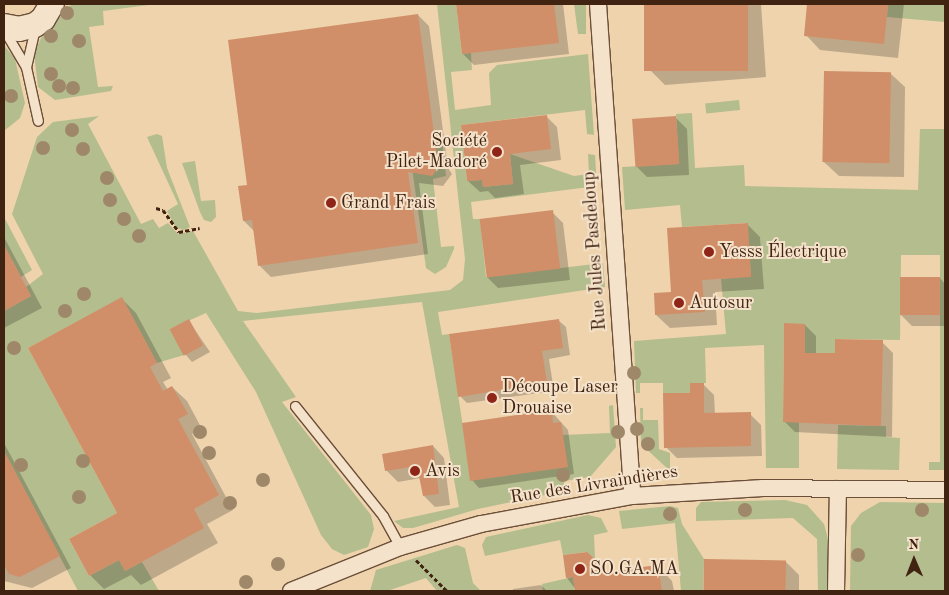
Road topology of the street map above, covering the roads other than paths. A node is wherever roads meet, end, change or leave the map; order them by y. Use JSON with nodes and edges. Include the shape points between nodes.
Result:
{"nodes":[{"id":1,"x":53,"y":4,"type":"edge"},
{"id":2,"x":598,"y":4,"type":"edge"},
{"id":3,"x":35,"y":25,"type":"junction"},
{"id":4,"x":4,"y":28,"type":"edge"},
{"id":5,"x":26,"y":67,"type":"junction"},
{"id":6,"x":38,"y":121,"type":"dead end"},
{"id":7,"x":295,"y":406,"type":"dead end"},
{"id":8,"x":838,"y":489,"type":"junction"},
{"id":9,"x":945,"y":490,"type":"edge"},
{"id":10,"x":632,"y":496,"type":"junction"},
{"id":11,"x":400,"y":547,"type":"junction"},
{"id":12,"x":290,"y":591,"type":"edge"},
{"id":13,"x":836,"y":591,"type":"edge"}],
"edges":[{"from":1,"to":3,"type":"street"},
{"from":2,"to":10,"type":"street","name":"Rue Jules Pasdeloup"},
{"from":3,"to":4,"type":"street"},
{"from":3,"to":5,"type":"lane"},
{"from":4,"to":5,"type":"lane"},
{"from":5,"to":6,"type":"lane"},
{"from":7,"to":11,"type":"lane","via":[[384,516]]},
{"from":8,"to":9,"type":"street","name":"Rue des Livraindières"},
{"from":8,"to":10,"type":"street","name":"Rue des Livraindières","via":[[724,489]]},
{"from":8,"to":13,"type":"street"},
{"from":10,"to":11,"type":"street","name":"Rue des Livraindières","via":[[532,513]]},
{"from":11,"to":12,"type":"street","name":"Rue des Livraindières"}]}
